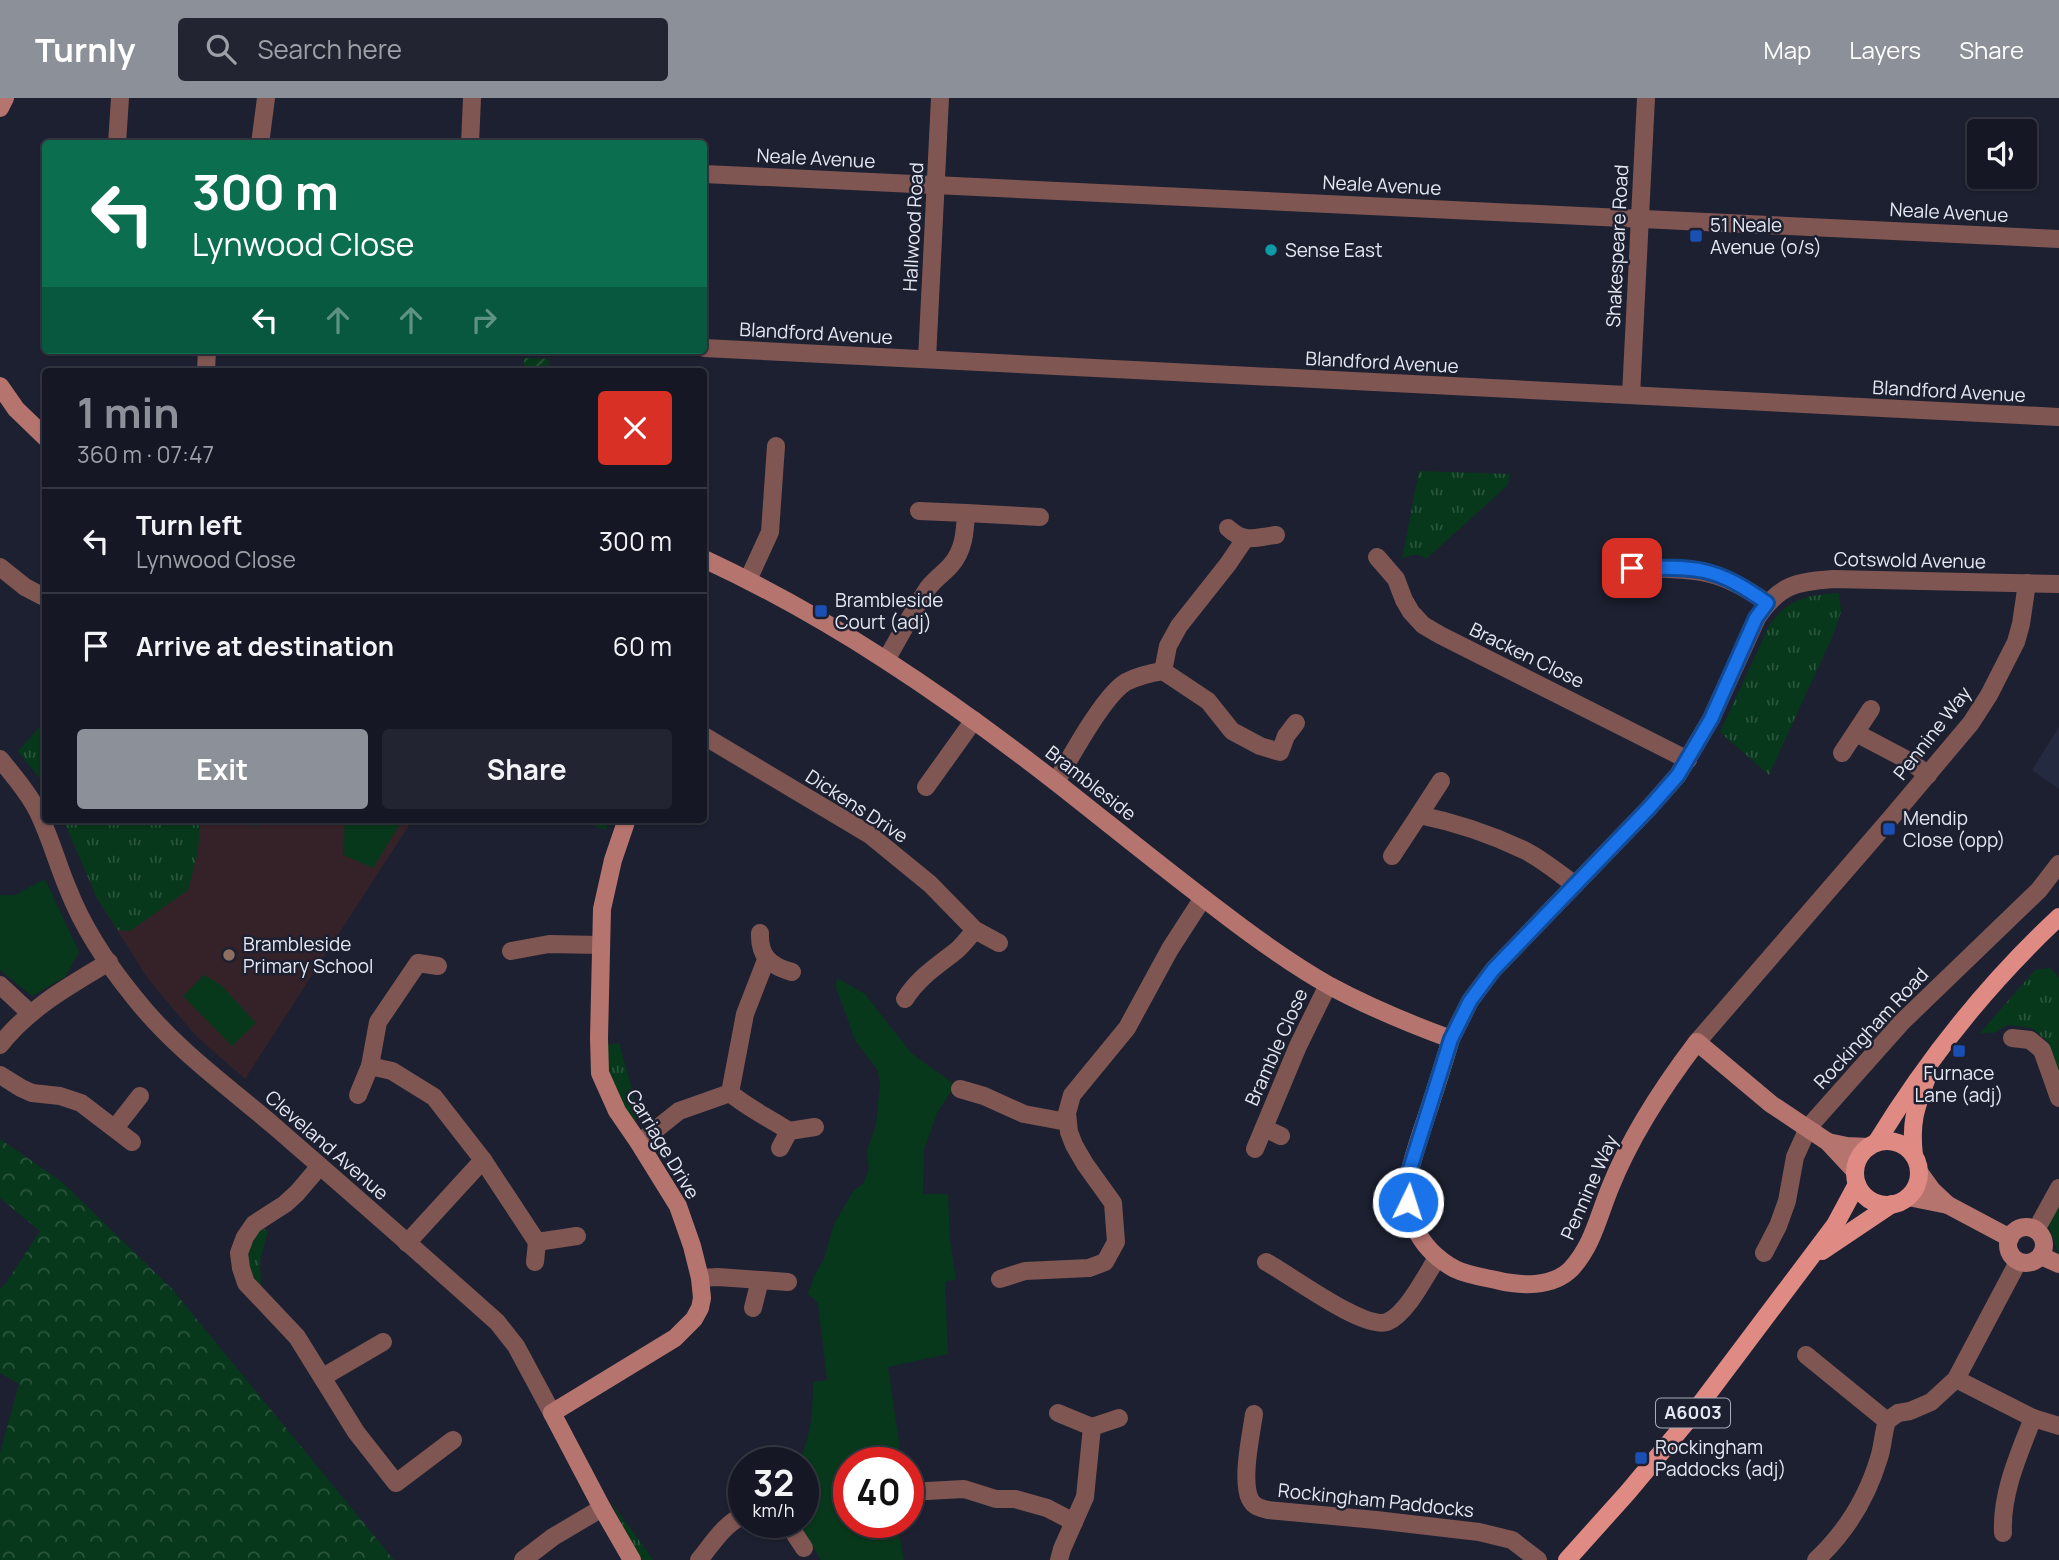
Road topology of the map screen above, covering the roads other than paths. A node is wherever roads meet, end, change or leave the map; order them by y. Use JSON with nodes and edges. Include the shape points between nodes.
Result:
{"nodes":[{"id":1,"x":5,"y":98,"type":"edge"},
{"id":2,"x":120,"y":98,"type":"edge"},
{"id":3,"x":266,"y":98,"type":"edge"},
{"id":4,"x":472,"y":98,"type":"edge"},
{"id":5,"x":940,"y":98,"type":"edge"},
{"id":6,"x":1646,"y":98,"type":"edge"},
{"id":7,"x":0,"y":108,"type":"edge"},
{"id":8,"x":117,"y":140,"type":"edge"},
{"id":9,"x":261,"y":140,"type":"edge"},
{"id":10,"x":470,"y":140,"type":"edge"},
{"id":11,"x":707,"y":174,"type":"edge"},
{"id":12,"x":936,"y":185,"type":"junction"},
{"id":13,"x":1639,"y":218,"type":"junction"},
{"id":14,"x":2059,"y":239,"type":"edge"},
{"id":15,"x":707,"y":348,"type":"edge"},
{"id":16,"x":927,"y":359,"type":"junction"},
{"id":17,"x":0,"y":386,"type":"edge"},
{"id":18,"x":1631,"y":396,"type":"junction"},
{"id":19,"x":2059,"y":417,"type":"edge"},
{"id":20,"x":42,"y":434,"type":"edge"},
{"id":21,"x":776,"y":446,"type":"dead end"},
{"id":22,"x":919,"y":511,"type":"dead end"},
{"id":23,"x":966,"y":513,"type":"junction"},
{"id":24,"x":1040,"y":517,"type":"dead end"},
{"id":25,"x":1228,"y":528,"type":"dead end"},
{"id":26,"x":1276,"y":535,"type":"dead end"},
{"id":27,"x":1245,"y":540,"type":"junction"},
{"id":28,"x":1377,"y":557,"type":"dead end"},
{"id":29,"x":707,"y":560,"type":"edge"},
{"id":30,"x":0,"y":567,"type":"edge"},
{"id":31,"x":1632,"y":568,"type":"dead end"},
{"id":32,"x":748,"y":580,"type":"junction"},
{"id":33,"x":2027,"y":583,"type":"junction"},
{"id":34,"x":2059,"y":584,"type":"edge"},
{"id":35,"x":42,"y":596,"type":"edge"},
{"id":36,"x":1767,"y":603,"type":"junction"},
{"id":37,"x":886,"y":660,"type":"junction"},
{"id":38,"x":1163,"y":671,"type":"junction"},
{"id":39,"x":1871,"y":709,"type":"dead end"},
{"id":40,"x":974,"y":720,"type":"junction"},
{"id":41,"x":1296,"y":723,"type":"dead end"},
{"id":42,"x":1856,"y":733,"type":"junction"},
{"id":43,"x":707,"y":738,"type":"edge"},
{"id":44,"x":1842,"y":753,"type":"dead end"},
{"id":45,"x":0,"y":759,"type":"edge"},
{"id":46,"x":1688,"y":760,"type":"junction"},
{"id":47,"x":1927,"y":775,"type":"junction"},
{"id":48,"x":1441,"y":781,"type":"dead end"},
{"id":49,"x":1056,"y":782,"type":"junction"},
{"id":50,"x":926,"y":787,"type":"dead end"},
{"id":51,"x":1419,"y":816,"type":"junction"},
{"id":52,"x":42,"y":821,"type":"edge"},
{"id":53,"x":43,"y":823,"type":"edge"},
{"id":54,"x":625,"y":823,"type":"edge"},
{"id":55,"x":1392,"y":856,"type":"dead end"},
{"id":56,"x":2059,"y":864,"type":"edge"},
{"id":57,"x":1575,"y":885,"type":"junction"},
{"id":58,"x":1203,"y":898,"type":"junction"},
{"id":59,"x":2059,"y":918,"type":"edge"},
{"id":60,"x":975,"y":930,"type":"junction"},
{"id":61,"x":760,"y":933,"type":"dead end"},
{"id":62,"x":999,"y":943,"type":"dead end"},
{"id":63,"x":601,"y":945,"type":"junction"},
{"id":64,"x":511,"y":951,"type":"dead end"},
{"id":65,"x":766,"y":960,"type":"junction"},
{"id":66,"x":108,"y":962,"type":"junction"},
{"id":67,"x":438,"y":966,"type":"dead end"},
{"id":68,"x":792,"y":972,"type":"dead end"},
{"id":69,"x":0,"y":985,"type":"edge"},
{"id":70,"x":1328,"y":985,"type":"junction"},
{"id":71,"x":905,"y":999,"type":"dead end"},
{"id":72,"x":30,"y":1013,"type":"junction"},
{"id":73,"x":1130,"y":1022,"type":"junction"},
{"id":74,"x":1146,"y":1033,"type":"dead end"},
{"id":75,"x":2012,"y":1038,"type":"dead end"},
{"id":76,"x":1451,"y":1039,"type":"junction"},
{"id":77,"x":1697,"y":1042,"type":"junction"},
{"id":78,"x":0,"y":1045,"type":"edge"},
{"id":79,"x":1935,"y":1055,"type":"junction"},
{"id":80,"x":370,"y":1066,"type":"junction"},
{"id":81,"x":0,"y":1075,"type":"edge"},
{"id":82,"x":960,"y":1089,"type":"dead end"},
{"id":83,"x":730,"y":1093,"type":"junction"},
{"id":84,"x":358,"y":1095,"type":"dead end"},
{"id":85,"x":140,"y":1096,"type":"dead end"},
{"id":86,"x":2059,"y":1098,"type":"edge"},
{"id":87,"x":1067,"y":1122,"type":"junction"},
{"id":88,"x":815,"y":1127,"type":"dead end"},
{"id":89,"x":115,"y":1128,"type":"junction"},
{"id":90,"x":1264,"y":1128,"type":"junction"},
{"id":91,"x":1808,"y":1130,"type":"junction"},
{"id":92,"x":789,"y":1131,"type":"junction"},
{"id":93,"x":1282,"y":1136,"type":"dead end"},
{"id":94,"x":132,"y":1142,"type":"dead end"},
{"id":95,"x":1828,"y":1142,"type":"junction"},
{"id":96,"x":639,"y":1143,"type":"junction"},
{"id":97,"x":1872,"y":1145,"type":"junction"},
{"id":98,"x":780,"y":1148,"type":"dead end"},
{"id":99,"x":1255,"y":1149,"type":"dead end"},
{"id":100,"x":483,"y":1160,"type":"junction"},
{"id":101,"x":1916,"y":1164,"type":"junction"},
{"id":102,"x":320,"y":1166,"type":"junction"},
{"id":103,"x":1856,"y":1177,"type":"junction"},
{"id":104,"x":2059,"y":1188,"type":"edge"},
{"id":105,"x":1900,"y":1201,"type":"junction"},
{"id":106,"x":1948,"y":1205,"type":"junction"},
{"id":107,"x":2036,"y":1230,"type":"junction"},
{"id":108,"x":577,"y":1236,"type":"dead end"},
{"id":109,"x":2010,"y":1238,"type":"junction"},
{"id":110,"x":537,"y":1242,"type":"junction"},
{"id":111,"x":407,"y":1243,"type":"junction"},
{"id":112,"x":1764,"y":1253,"type":"dead end"},
{"id":113,"x":2041,"y":1256,"type":"junction"},
{"id":114,"x":1437,"y":1258,"type":"junction"},
{"id":115,"x":1811,"y":1259,"type":"junction"},
{"id":116,"x":535,"y":1262,"type":"dead end"},
{"id":117,"x":1266,"y":1262,"type":"dead end"},
{"id":118,"x":2018,"y":1262,"type":"junction"},
{"id":119,"x":2059,"y":1265,"type":"edge"},
{"id":120,"x":700,"y":1278,"type":"junction"},
{"id":121,"x":1000,"y":1279,"type":"dead end"},
{"id":122,"x":760,"y":1280,"type":"junction"},
{"id":123,"x":788,"y":1282,"type":"dead end"},
{"id":124,"x":753,"y":1308,"type":"dead end"},
{"id":125,"x":383,"y":1342,"type":"dead end"},
{"id":126,"x":1806,"y":1355,"type":"dead end"},
{"id":127,"x":323,"y":1377,"type":"junction"},
{"id":128,"x":1956,"y":1378,"type":"junction"},
{"id":129,"x":552,"y":1413,"type":"junction"},
{"id":130,"x":1058,"y":1413,"type":"dead end"},
{"id":131,"x":1254,"y":1414,"type":"dead end"},
{"id":132,"x":1119,"y":1418,"type":"dead end"},
{"id":133,"x":2033,"y":1418,"type":"junction"},
{"id":134,"x":1887,"y":1421,"type":"junction"},
{"id":135,"x":2059,"y":1426,"type":"edge"},
{"id":136,"x":1092,"y":1427,"type":"junction"},
{"id":137,"x":453,"y":1440,"type":"dead end"},
{"id":138,"x":924,"y":1491,"type":"edge"},
{"id":139,"x":602,"y":1508,"type":"junction"},
{"id":140,"x":1074,"y":1522,"type":"junction"},
{"id":141,"x":728,"y":1525,"type":"edge"},
{"id":142,"x":2003,"y":1533,"type":"dead end"},
{"id":143,"x":797,"y":1538,"type":"edge"},
{"id":144,"x":804,"y":1548,"type":"dead end"},
{"id":145,"x":523,"y":1560,"type":"edge"},
{"id":146,"x":632,"y":1560,"type":"edge"},
{"id":147,"x":699,"y":1560,"type":"edge"},
{"id":148,"x":1059,"y":1560,"type":"edge"},
{"id":149,"x":1538,"y":1560,"type":"edge"},
{"id":150,"x":1567,"y":1560,"type":"edge"},
{"id":151,"x":1816,"y":1560,"type":"edge"}],
"edges":[{"from":1,"to":7,"type":"street"},
{"from":2,"to":8,"type":"street"},
{"from":3,"to":9,"type":"street"},
{"from":4,"to":10,"type":"street"},
{"from":5,"to":12,"type":"street","name":"Hallwood Road"},
{"from":6,"to":13,"type":"street","name":"Shakespeare Road"},
{"from":11,"to":12,"type":"street","name":"Neale Avenue"},
{"from":12,"to":13,"type":"street","name":"Neale Avenue"},
{"from":12,"to":16,"type":"street","name":"Hallwood Road"},
{"from":13,"to":14,"type":"street","name":"Neale Avenue"},
{"from":13,"to":18,"type":"street","name":"Shakespeare Road"},
{"from":15,"to":16,"type":"street","name":"Blandford Avenue"},
{"from":16,"to":18,"type":"street","name":"Blandford Avenue"},
{"from":17,"to":20,"type":"street"},
{"from":18,"to":19,"type":"street","name":"Blandford Avenue"},
{"from":21,"to":32,"type":"street","via":[[770,532]]},
{"from":22,"to":23,"type":"street"},
{"from":23,"to":24,"type":"street"},
{"from":23,"to":37,"type":"street","via":[[961,548],[928,589]]},
{"from":25,"to":27,"type":"street"},
{"from":26,"to":27,"type":"street"},
{"from":27,"to":38,"type":"street","via":[[1179,626],[1168,646]]},
{"from":28,"to":46,"type":"street","name":"Bracken Close","via":[[1390,569],[1411,612],[1423,625]]},
{"from":29,"to":32,"type":"street","name":"Brambleside"},
{"from":30,"to":35,"type":"street"},
{"from":31,"to":36,"type":"street","via":[[1702,571]]},
{"from":32,"to":37,"type":"street","name":"Brambleside"},
{"from":33,"to":34,"type":"street","name":"Cotswold Avenue"},
{"from":33,"to":36,"type":"street","name":"Cotswold Avenue","via":[[1804,581]]},
{"from":33,"to":47,"type":"street","name":"Pennine Way","via":[[2021,624],[2008,660],[1971,723]]},
{"from":36,"to":46,"type":"street","name":"Pennine Way"},
{"from":37,"to":40,"type":"street","name":"Brambleside"},
{"from":38,"to":41,"type":"street","via":[[1208,701],[1232,731],[1281,759],[1286,736]]},
{"from":38,"to":49,"type":"street","via":[[1123,684],[1106,701]]},
{"from":39,"to":42,"type":"street"},
{"from":40,"to":49,"type":"street","name":"Brambleside"},
{"from":40,"to":50,"type":"street"},
{"from":42,"to":44,"type":"street"},
{"from":42,"to":47,"type":"street"},
{"from":43,"to":60,"type":"street","name":"Dickens Drive","via":[[870,835],[930,884]]},
{"from":45,"to":52,"type":"street","name":"Cleveland Avenue"},
{"from":46,"to":57,"type":"street","name":"Pennine Way"},
{"from":47,"to":77,"type":"street","name":"Pennine Way"},
{"from":48,"to":51,"type":"street"},
{"from":49,"to":58,"type":"street","name":"Brambleside"},
{"from":51,"to":55,"type":"street"},
{"from":51,"to":57,"type":"street","via":[[1526,851]]},
{"from":53,"to":66,"type":"street","name":"Cleveland Avenue","via":[[68,890]]},
{"from":54,"to":63,"type":"street","name":"Carriage Drive","via":[[602,909]]},
{"from":56,"to":91,"type":"street","name":"Rockingham Road","via":[[2039,890],[1902,1022]]},
{"from":57,"to":76,"type":"street","name":"Pennine Way","via":[[1493,970],[1470,1001]]},
{"from":58,"to":70,"type":"street","name":"Brambleside"},
{"from":58,"to":73,"type":"street"},
{"from":59,"to":79,"type":"main road","via":[[2023,951]]},
{"from":60,"to":62,"type":"street","name":"Dickens Drive"},
{"from":60,"to":71,"type":"street"},
{"from":61,"to":65,"type":"street"},
{"from":63,"to":64,"type":"street","via":[[550,944]]},
{"from":63,"to":96,"type":"street","name":"Carriage Drive","via":[[600,1073],[617,1111]]},
{"from":65,"to":68,"type":"street"},
{"from":65,"to":83,"type":"street","via":[[745,1014]]},
{"from":66,"to":72,"type":"street"},
{"from":66,"to":102,"type":"street","name":"Cleveland Avenue","via":[[155,1023]]},
{"from":67,"to":80,"type":"street","via":[[418,963],[401,988],[378,1022]]},
{"from":69,"to":72,"type":"street"},
{"from":70,"to":76,"type":"street","name":"Brambleside"},
{"from":70,"to":90,"type":"street","name":"Bramble Close"},
{"from":72,"to":78,"type":"street"},
{"from":73,"to":74,"type":"street"},
{"from":73,"to":87,"type":"street","via":[[1072,1096]]},
{"from":75,"to":86,"type":"street","via":[[2030,1040],[2042,1050]]},
{"from":76,"to":114,"type":"street","name":"Pennine Way","via":[[1409,1172],[1408,1202],[1415,1230]]},
{"from":77,"to":91,"type":"street"},
{"from":77,"to":114,"type":"street","name":"Pennine Way","via":[[1637,1131],[1594,1235],[1569,1271],[1550,1281],[1526,1285],[1457,1270]]},
{"from":79,"to":97,"type":"main road"},
{"from":79,"to":101,"type":"main road","via":[[1913,1120]]},
{"from":80,"to":84,"type":"street"},
{"from":80,"to":100,"type":"street","via":[[393,1071],[434,1097]]},
{"from":81,"to":89,"type":"street","via":[[32,1093],[81,1103]]},
{"from":82,"to":87,"type":"street","via":[[1024,1114]]},
{"from":83,"to":92,"type":"street"},
{"from":83,"to":96,"type":"street","via":[[680,1111]]},
{"from":85,"to":89,"type":"street"},
{"from":87,"to":121,"type":"street","via":[[1074,1145],[1113,1203],[1116,1242],[1105,1262],[1089,1268],[1025,1271]]},
{"from":88,"to":92,"type":"street"},
{"from":89,"to":94,"type":"street"},
{"from":90,"to":93,"type":"street","name":"Bramble Close"},
{"from":90,"to":99,"type":"street","name":"Bramble Close"},
{"from":91,"to":95,"type":"street"},
{"from":91,"to":112,"type":"street","name":"Rockingham Road","via":[[1795,1157],[1787,1201]]},
{"from":92,"to":98,"type":"street"},
{"from":95,"to":97,"type":"street"},
{"from":95,"to":103,"type":"street"},
{"from":96,"to":120,"type":"street","name":"Carriage Drive","via":[[678,1206]]},
{"from":97,"to":101,"type":"main road","via":[[1897,1143],[1907,1148]]},
{"from":97,"to":103,"type":"main road","via":[[1857,1162]]},
{"from":100,"to":110,"type":"street"},
{"from":100,"to":111,"type":"street"},
{"from":101,"to":105,"type":"main road","via":[[1914,1190]]},
{"from":101,"to":106,"type":"street"},
{"from":102,"to":111,"type":"street","name":"Cleveland Avenue"},
{"from":102,"to":127,"type":"street","via":[[298,1193],[254,1223],[239,1253],[246,1283],[297,1337]]},
{"from":103,"to":105,"type":"main road","via":[[1871,1200],[1881,1204]]},
{"from":103,"to":115,"type":"main road","number":"A6003","via":[[1835,1226]]},
{"from":104,"to":107,"type":"street"},
{"from":105,"to":106,"type":"street"},
{"from":105,"to":115,"type":"main road","number":"A6003"},
{"from":106,"to":109,"type":"street"},
{"from":107,"to":109,"type":"street","via":[[2021,1228]]},
{"from":107,"to":113,"type":"street","via":[[2044,1241]]},
{"from":108,"to":110,"type":"street"},
{"from":109,"to":118,"type":"street","via":[[2009,1252]]},
{"from":110,"to":116,"type":"street"},
{"from":111,"to":129,"type":"street","name":"Cleveland Avenue","via":[[497,1322],[516,1346]]},
{"from":113,"to":118,"type":"street","via":[[2029,1264]]},
{"from":113,"to":119,"type":"street"},
{"from":114,"to":117,"type":"street","via":[[1398,1315],[1385,1323],[1352,1313]]},
{"from":115,"to":150,"type":"main road","number":"A6003","via":[[1689,1419]]},
{"from":118,"to":128,"type":"street"},
{"from":120,"to":122,"type":"street"},
{"from":120,"to":129,"type":"street","name":"Carriage Drive","via":[[700,1308],[676,1338]]},
{"from":122,"to":123,"type":"street"},
{"from":122,"to":124,"type":"street"},
{"from":125,"to":127,"type":"street"},
{"from":126,"to":134,"type":"street"},
{"from":127,"to":137,"type":"street","via":[[356,1432],[396,1483]]},
{"from":128,"to":133,"type":"street"},
{"from":128,"to":134,"type":"street","via":[[1931,1402]]},
{"from":129,"to":139,"type":"street","name":"Cleveland Avenue"},
{"from":130,"to":136,"type":"street"},
{"from":131,"to":149,"type":"street","name":"Rockingham Paddocks","via":[[1247,1489],[1257,1507],[1479,1532],[1512,1540]]},
{"from":132,"to":136,"type":"street"},
{"from":133,"to":135,"type":"street"},
{"from":133,"to":142,"type":"street","via":[[2011,1475]]},
{"from":134,"to":151,"type":"street","via":[[1879,1459],[1852,1519]]},
{"from":136,"to":140,"type":"street","via":[[1085,1497]]},
{"from":138,"to":140,"type":"street","via":[[964,1489],[996,1499],[1015,1499]]},
{"from":139,"to":145,"type":"street"},
{"from":139,"to":146,"type":"street","name":"Cleveland Avenue"},
{"from":140,"to":148,"type":"street"},
{"from":141,"to":147,"type":"street"},
{"from":143,"to":144,"type":"street"}]}
